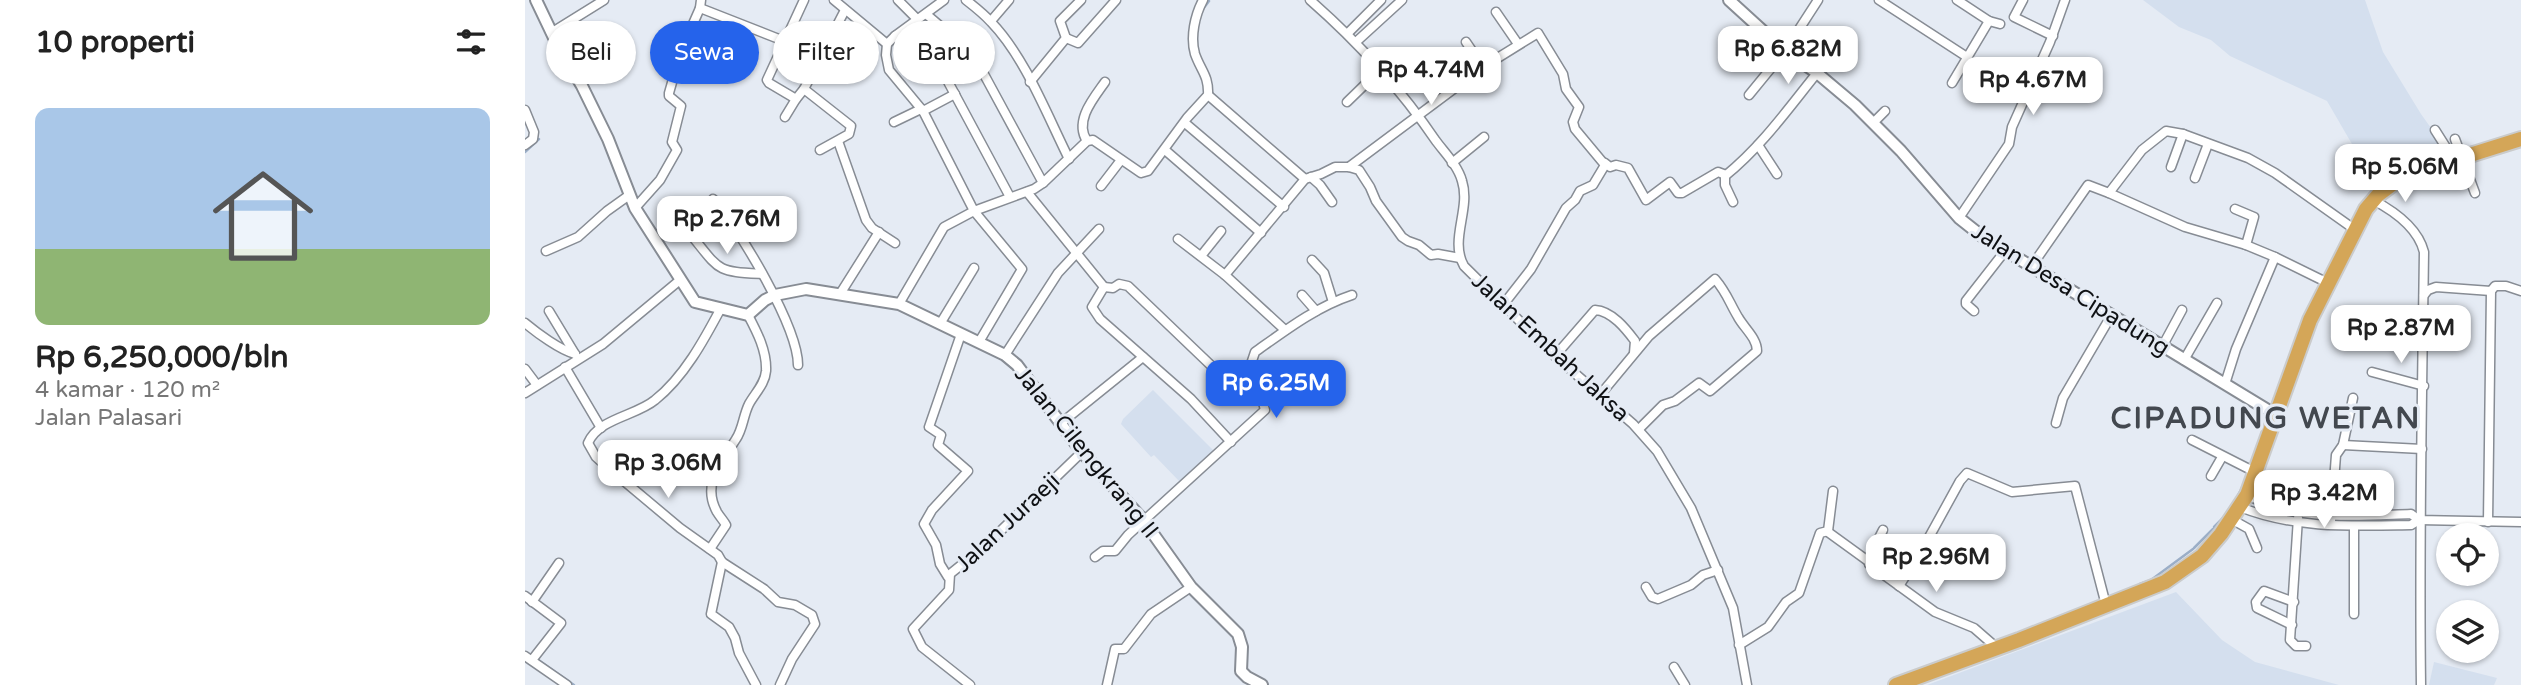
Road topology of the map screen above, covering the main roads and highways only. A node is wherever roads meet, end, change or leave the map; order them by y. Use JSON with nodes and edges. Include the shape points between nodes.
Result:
{"nodes":[{"id":1,"x":2521,"y":139,"type":"edge"},
{"id":2,"x":1896,"y":685,"type":"edge"}],
"edges":[{"from":1,"to":2,"type":"highway","via":[[2394,183],[2379,195],[2354,229],[2310,320],[2239,507],[2189,567],[2165,582]]}]}
